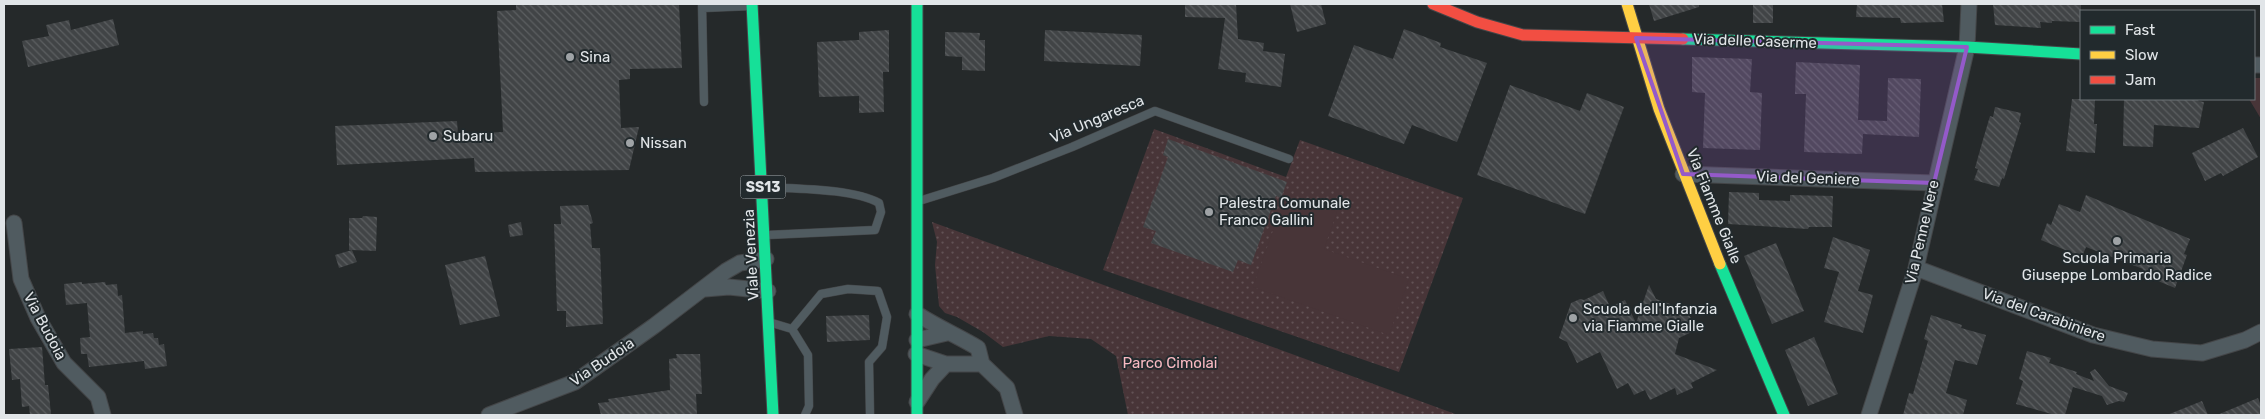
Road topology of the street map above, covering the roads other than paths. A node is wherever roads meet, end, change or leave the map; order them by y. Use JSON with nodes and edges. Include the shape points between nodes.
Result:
{"nodes":[{"id":1,"x":916,"y":4,"type":"edge"},
{"id":2,"x":1434,"y":4,"type":"edge"},
{"id":3,"x":1627,"y":4,"type":"edge"},
{"id":4,"x":1969,"y":4,"type":"edge"},
{"id":5,"x":753,"y":5,"type":"edge"},
{"id":6,"x":703,"y":6,"type":"edge"},
{"id":7,"x":1636,"y":38,"type":"junction"},
{"id":8,"x":1967,"y":46,"type":"junction"},
{"id":9,"x":2080,"y":54,"type":"edge"},
{"id":10,"x":704,"y":102,"type":"dead end"},
{"id":11,"x":1289,"y":159,"type":"dead end"},
{"id":12,"x":1683,"y":174,"type":"junction"},
{"id":13,"x":1934,"y":183,"type":"junction"},
{"id":14,"x":763,"y":187,"type":"junction"},
{"id":15,"x":917,"y":201,"type":"junction"},
{"id":16,"x":14,"y":223,"type":"dead end"},
{"id":17,"x":765,"y":235,"type":"junction"},
{"id":18,"x":766,"y":259,"type":"junction"},
{"id":19,"x":1916,"y":268,"type":"junction"},
{"id":20,"x":705,"y":289,"type":"junction"},
{"id":21,"x":768,"y":291,"type":"junction"},
{"id":22,"x":917,"y":314,"type":"junction"},
{"id":23,"x":769,"y":323,"type":"junction"},
{"id":24,"x":792,"y":329,"type":"junction"},
{"id":25,"x":2261,"y":332,"type":"edge"},
{"id":26,"x":947,"y":333,"type":"junction"},
{"id":27,"x":916,"y":347,"type":"junction"},
{"id":28,"x":946,"y":364,"type":"junction"},
{"id":29,"x":982,"y":364,"type":"junction"},
{"id":30,"x":917,"y":408,"type":"edge"},
{"id":31,"x":103,"y":415,"type":"edge"},
{"id":32,"x":489,"y":415,"type":"edge"},
{"id":33,"x":773,"y":415,"type":"edge"},
{"id":34,"x":805,"y":415,"type":"edge"},
{"id":35,"x":870,"y":415,"type":"edge"},
{"id":36,"x":1015,"y":415,"type":"edge"},
{"id":37,"x":1784,"y":415,"type":"edge"},
{"id":38,"x":1869,"y":415,"type":"edge"}],
"edges":[{"from":1,"to":15,"type":"street"},
{"from":2,"to":7,"type":"street","name":"Via delle Caserme","via":[[1477,22],[1523,35]]},
{"from":3,"to":7,"type":"street","name":"Via Fiamme Gialle"},
{"from":4,"to":8,"type":"street","name":"Via Penne Nere"},
{"from":5,"to":6,"type":"lane"},
{"from":5,"to":14,"type":"street","name":"Viale Venezia","number":"SS13"},
{"from":6,"to":10,"type":"lane"},
{"from":7,"to":8,"type":"street","name":"Via delle Caserme"},
{"from":7,"to":12,"type":"street","name":"Via Fiamme Gialle"},
{"from":8,"to":9,"type":"street","name":"Via delle Caserme"},
{"from":8,"to":13,"type":"street","name":"Via Penne Nere"},
{"from":11,"to":15,"type":"lane","name":"Via Ungaresca","via":[[1155,110],[993,178]]},
{"from":12,"to":13,"type":"street","name":"Via del Geniere"},
{"from":12,"to":37,"type":"street","name":"Via Fiamme Gialle"},
{"from":13,"to":19,"type":"street","name":"Via Penne Nere"},
{"from":14,"to":17,"type":"street","name":"Viale Venezia","number":"SS13"},
{"from":14,"to":17,"type":"lane","via":[[825,190],[871,199],[879,203],[881,212],[875,230]]},
{"from":15,"to":22,"type":"street"},
{"from":16,"to":31,"type":"street","name":"Via Budoia","via":[[21,279],[38,318],[64,363],[98,397]]},
{"from":17,"to":18,"type":"street","name":"Viale Venezia","number":"SS13"},
{"from":18,"to":20,"type":"street","name":"Via Budoia","via":[[740,263]]},
{"from":18,"to":21,"type":"street","name":"Viale Venezia","number":"SS13"},
{"from":19,"to":25,"type":"street","name":"Via del Carabiniere","via":[[2093,335],[2152,349],[2202,353]]},
{"from":19,"to":38,"type":"street","name":"Via Penne Nere"},
{"from":20,"to":21,"type":"street","via":[[729,287]]},
{"from":20,"to":32,"type":"street","name":"Via Budoia","via":[[574,382]]},
{"from":21,"to":23,"type":"street","name":"Viale Venezia","number":"SS13"},
{"from":22,"to":26,"type":"street"},
{"from":22,"to":27,"type":"street"},
{"from":23,"to":24,"type":"lane"},
{"from":23,"to":33,"type":"street","name":"Viale Venezia","number":"SS13"},
{"from":24,"to":34,"type":"lane","via":[[808,356],[809,406]]},
{"from":24,"to":35,"type":"lane","via":[[821,294],[848,289],[878,291],[887,317],[882,346],[869,362]]},
{"from":26,"to":27,"type":"street"},
{"from":26,"to":29,"type":"street","via":[[978,348]]},
{"from":27,"to":28,"type":"street"},
{"from":27,"to":30,"type":"street"},
{"from":28,"to":29,"type":"street"},
{"from":28,"to":30,"type":"street","via":[[932,378]]},
{"from":29,"to":36,"type":"street","via":[[1007,388]]}]}
